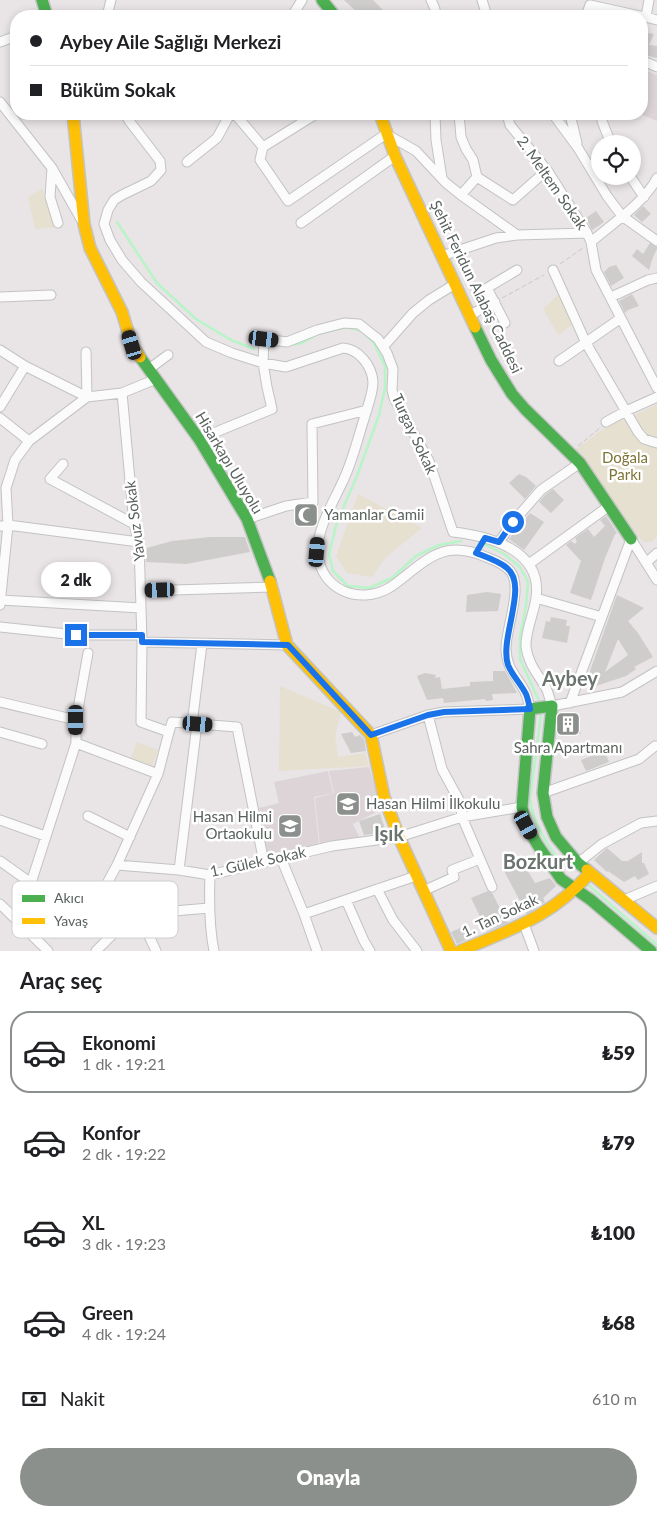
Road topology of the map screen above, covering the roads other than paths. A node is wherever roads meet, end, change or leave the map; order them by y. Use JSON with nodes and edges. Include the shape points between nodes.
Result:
{"nodes":[{"id":1,"x":322,"y":0,"type":"edge"},
{"id":2,"x":330,"y":10,"type":"edge"},
{"id":3,"x":588,"y":10,"type":"edge"},
{"id":4,"x":612,"y":10,"type":"edge"},
{"id":5,"x":0,"y":102,"type":"edge"},
{"id":6,"x":10,"y":115,"type":"edge"},
{"id":7,"x":14,"y":120,"type":"edge"},
{"id":8,"x":74,"y":120,"type":"edge"},
{"id":9,"x":129,"y":120,"type":"edge"},
{"id":10,"x":227,"y":120,"type":"edge"},
{"id":11,"x":240,"y":120,"type":"edge"},
{"id":12,"x":306,"y":120,"type":"edge"},
{"id":13,"x":382,"y":120,"type":"edge"},
{"id":14,"x":435,"y":120,"type":"edge"},
{"id":15,"x":459,"y":120,"type":"edge"},
{"id":16,"x":509,"y":120,"type":"edge"},
{"id":17,"x":557,"y":120,"type":"edge"},
{"id":18,"x":571,"y":120,"type":"edge"},
{"id":19,"x":602,"y":120,"type":"dead end"},
{"id":20,"x":386,"y":134,"type":"junction"},
{"id":21,"x":608,"y":135,"type":"edge"},
{"id":22,"x":263,"y":147,"type":"junction"},
{"id":23,"x":578,"y":148,"type":"junction"},
{"id":24,"x":395,"y":156,"type":"junction"},
{"id":25,"x":187,"y":162,"type":"dead end"},
{"id":26,"x":52,"y":168,"type":"junction"},
{"id":27,"x":547,"y":170,"type":"junction"},
{"id":28,"x":477,"y":177,"type":"junction"},
{"id":29,"x":657,"y":178,"type":"edge"},
{"id":30,"x":442,"y":179,"type":"junction"},
{"id":31,"x":636,"y":185,"type":"edge"},
{"id":32,"x":461,"y":195,"type":"junction"},
{"id":33,"x":644,"y":197,"type":"junction"},
{"id":34,"x":622,"y":216,"type":"junction"},
{"id":35,"x":302,"y":223,"type":"dead end"},
{"id":36,"x":58,"y":224,"type":"dead end"},
{"id":37,"x":84,"y":224,"type":"junction"},
{"id":38,"x":517,"y":235,"type":"junction"},
{"id":39,"x":589,"y":238,"type":"junction"},
{"id":40,"x":657,"y":241,"type":"edge"},
{"id":41,"x":442,"y":256,"type":"junction"},
{"id":42,"x":517,"y":270,"type":"dead end"},
{"id":43,"x":553,"y":270,"type":"road end"},
{"id":44,"x":657,"y":278,"type":"edge"},
{"id":45,"x":455,"y":284,"type":"junction"},
{"id":46,"x":51,"y":294,"type":"dead end"},
{"id":47,"x":0,"y":297,"type":"edge"},
{"id":48,"x":611,"y":297,"type":"junction"},
{"id":49,"x":495,"y":302,"type":"junction"},
{"id":50,"x":470,"y":315,"type":"junction"},
{"id":51,"x":621,"y":318,"type":"junction"},
{"id":52,"x":505,"y":323,"type":"dead end"},
{"id":53,"x":586,"y":342,"type":"junction"},
{"id":54,"x":383,"y":347,"type":"junction"},
{"id":55,"x":0,"y":350,"type":"edge"},
{"id":56,"x":86,"y":352,"type":"dead end"},
{"id":57,"x":168,"y":355,"type":"dead end"},
{"id":58,"x":559,"y":361,"type":"dead end"},
{"id":59,"x":263,"y":363,"type":"junction"},
{"id":60,"x":25,"y":366,"type":"junction"},
{"id":61,"x":149,"y":368,"type":"junction"},
{"id":62,"x":156,"y":379,"type":"junction"},
{"id":63,"x":657,"y":388,"type":"edge"},
{"id":64,"x":122,"y":393,"type":"junction"},
{"id":65,"x":87,"y":397,"type":"junction"},
{"id":66,"x":657,"y":397,"type":"edge"},
{"id":67,"x":0,"y":407,"type":"edge"},
{"id":68,"x":367,"y":410,"type":"junction"},
{"id":69,"x":626,"y":411,"type":"junction"},
{"id":70,"x":0,"y":418,"type":"edge"},
{"id":71,"x":606,"y":422,"type":"road end"},
{"id":72,"x":199,"y":438,"type":"junction"},
{"id":73,"x":29,"y":442,"type":"junction"},
{"id":74,"x":657,"y":443,"type":"edge"},
{"id":75,"x":580,"y":463,"type":"junction"},
{"id":76,"x":63,"y":464,"type":"dead end"},
{"id":77,"x":3,"y":488,"type":"edge"},
{"id":78,"x":609,"y":506,"type":"junction"},
{"id":79,"x":247,"y":519,"type":"junction"},
{"id":80,"x":134,"y":524,"type":"junction"},
{"id":81,"x":4,"y":526,"type":"edge"},
{"id":82,"x":485,"y":538,"type":"junction"},
{"id":83,"x":631,"y":539,"type":"junction"},
{"id":84,"x":139,"y":542,"type":"junction"},
{"id":85,"x":499,"y":542,"type":"junction"},
{"id":86,"x":476,"y":553,"type":"junction"},
{"id":87,"x":657,"y":553,"type":"edge"},
{"id":88,"x":646,"y":563,"type":"junction"},
{"id":89,"x":529,"y":564,"type":"junction"},
{"id":90,"x":2,"y":568,"type":"edge"},
{"id":91,"x":657,"y":580,"type":"edge"},
{"id":92,"x":272,"y":587,"type":"junction"},
{"id":93,"x":141,"y":591,"type":"junction"},
{"id":94,"x":536,"y":598,"type":"junction"},
{"id":95,"x":0,"y":600,"type":"edge"},
{"id":96,"x":0,"y":605,"type":"edge"},
{"id":97,"x":141,"y":608,"type":"junction"},
{"id":98,"x":602,"y":617,"type":"junction"},
{"id":99,"x":0,"y":627,"type":"edge"},
{"id":100,"x":142,"y":639,"type":"junction"},
{"id":101,"x":202,"y":644,"type":"junction"},
{"id":102,"x":288,"y":645,"type":"junction"},
{"id":103,"x":88,"y":654,"type":"dead end"},
{"id":104,"x":657,"y":671,"type":"edge"},
{"id":105,"x":0,"y":702,"type":"edge"},
{"id":106,"x":570,"y":703,"type":"junction"},
{"id":107,"x":552,"y":706,"type":"junction"},
{"id":108,"x":530,"y":709,"type":"junction"},
{"id":109,"x":428,"y":715,"type":"junction"},
{"id":110,"x":76,"y":720,"type":"junction"},
{"id":111,"x":195,"y":724,"type":"junction"},
{"id":112,"x":0,"y":732,"type":"edge"},
{"id":113,"x":169,"y":732,"type":"junction"},
{"id":114,"x":371,"y":735,"type":"junction"},
{"id":115,"x":76,"y":743,"type":"junction"},
{"id":116,"x":42,"y":744,"type":"dead end"},
{"id":117,"x":657,"y":746,"type":"edge"},
{"id":118,"x":158,"y":774,"type":"junction"},
{"id":119,"x":542,"y":793,"type":"junction"},
{"id":120,"x":522,"y":807,"type":"junction"},
{"id":121,"x":88,"y":816,"type":"dead end"},
{"id":122,"x":462,"y":817,"type":"junction"},
{"id":123,"x":0,"y":820,"type":"edge"},
{"id":124,"x":657,"y":821,"type":"edge"},
{"id":125,"x":45,"y":836,"type":"junction"},
{"id":126,"x":130,"y":837,"type":"junction"},
{"id":127,"x":399,"y":837,"type":"junction"},
{"id":128,"x":281,"y":858,"type":"junction"},
{"id":129,"x":480,"y":859,"type":"junction"},
{"id":130,"x":0,"y":861,"type":"edge"},
{"id":131,"x":264,"y":863,"type":"junction"},
{"id":132,"x":578,"y":863,"type":"junction"},
{"id":133,"x":117,"y":865,"type":"junction"},
{"id":134,"x":179,"y":870,"type":"junction"},
{"id":135,"x":590,"y":873,"type":"junction"},
{"id":136,"x":210,"y":875,"type":"junction"},
{"id":137,"x":416,"y":876,"type":"junction"},
{"id":138,"x":561,"y":879,"type":"junction"},
{"id":139,"x":28,"y":881,"type":"edge"},
{"id":140,"x":32,"y":881,"type":"edge"},
{"id":141,"x":108,"y":881,"type":"edge"},
{"id":142,"x":657,"y":886,"type":"edge"},
{"id":143,"x":492,"y":887,"type":"dead end"},
{"id":144,"x":377,"y":889,"type":"junction"},
{"id":145,"x":576,"y":890,"type":"junction"},
{"id":146,"x":423,"y":891,"type":"junction"},
{"id":147,"x":346,"y":900,"type":"junction"},
{"id":148,"x":624,"y":900,"type":"junction"},
{"id":149,"x":0,"y":904,"type":"edge"},
{"id":150,"x":209,"y":908,"type":"junction"},
{"id":151,"x":178,"y":911,"type":"edge"},
{"id":152,"x":304,"y":914,"type":"junction"},
{"id":153,"x":12,"y":916,"type":"edge"},
{"id":154,"x":524,"y":924,"type":"junction"},
{"id":155,"x":657,"y":928,"type":"edge"},
{"id":156,"x":35,"y":938,"type":"edge"},
{"id":157,"x":109,"y":938,"type":"edge"},
{"id":158,"x":150,"y":938,"type":"edge"},
{"id":159,"x":48,"y":951,"type":"edge"},
{"id":160,"x":96,"y":951,"type":"edge"},
{"id":161,"x":156,"y":951,"type":"edge"},
{"id":162,"x":214,"y":951,"type":"edge"},
{"id":163,"x":317,"y":951,"type":"edge"},
{"id":164,"x":370,"y":951,"type":"edge"},
{"id":165,"x":417,"y":951,"type":"edge"},
{"id":166,"x":451,"y":951,"type":"edge"},
{"id":167,"x":460,"y":951,"type":"edge"},
{"id":168,"x":534,"y":951,"type":"edge"},
{"id":169,"x":650,"y":951,"type":"edge"}],
"edges":[{"from":1,"to":2,"type":"street"},
{"from":3,"to":4,"type":"street","via":[[590,5]]},
{"from":5,"to":6,"type":"street"},
{"from":7,"to":26,"type":"street"},
{"from":8,"to":37,"type":"street","name":"Hisarkapı Uluyolu"},
{"from":9,"to":59,"type":"street","via":[[160,161],[161,170],[151,180],[114,200],[104,224],[110,240],[141,282],[206,342]]},
{"from":10,"to":25,"type":"street","via":[[217,138]]},
{"from":11,"to":22,"type":"street"},
{"from":12,"to":22,"type":"street"},
{"from":13,"to":20,"type":"street","name":"Şehit Feridun Alabaş Caddesi"},
{"from":14,"to":30,"type":"street"},
{"from":15,"to":28,"type":"street","via":[[461,137],[473,160]]},
{"from":16,"to":27,"type":"street","name":"2. Meltem Sokak"},
{"from":17,"to":23,"type":"street"},
{"from":18,"to":23,"type":"street"},
{"from":19,"to":21,"type":"street"},
{"from":20,"to":22,"type":"street","via":[[288,201],[260,160]]},
{"from":20,"to":24,"type":"street","name":"Şehit Feridun Alabaş Caddesi"},
{"from":20,"to":30,"type":"street","via":[[416,151]]},
{"from":23,"to":34,"type":"street"},
{"from":24,"to":35,"type":"street"},
{"from":24,"to":41,"type":"street","name":"Şehit Feridun Alabaş Caddesi"},
{"from":26,"to":36,"type":"street","via":[[50,197]]},
{"from":26,"to":37,"type":"street"},
{"from":27,"to":28,"type":"street","via":[[513,200]]},
{"from":27,"to":39,"type":"street","name":"2. Meltem Sokak"},
{"from":28,"to":32,"type":"street"},
{"from":29,"to":33,"type":"street"},
{"from":30,"to":32,"type":"street"},
{"from":31,"to":33,"type":"street"},
{"from":32,"to":38,"type":"street"},
{"from":33,"to":34,"type":"street"},
{"from":34,"to":39,"type":"street"},
{"from":34,"to":40,"type":"street"},
{"from":37,"to":61,"type":"street","name":"Hisarkapı Uluyolu","via":[[90,248],[122,312],[132,345]]},
{"from":38,"to":39,"type":"street"},
{"from":38,"to":41,"type":"street","via":[[496,238]]},
{"from":39,"to":48,"type":"street","name":"2. Meltem Sokak","via":[[596,270]]},
{"from":41,"to":45,"type":"street","name":"Şehit Feridun Alabaş Caddesi"},
{"from":42,"to":49,"type":"street","via":[[487,288]]},
{"from":43,"to":53,"type":"street"},
{"from":44,"to":48,"type":"street"},
{"from":45,"to":50,"type":"street","name":"Şehit Feridun Alabaş Caddesi"},
{"from":45,"to":54,"type":"street","via":[[413,313]]},
{"from":46,"to":47,"type":"street"},
{"from":48,"to":51,"type":"street","name":"2. Meltem Sokak"},
{"from":49,"to":50,"type":"street"},
{"from":49,"to":52,"type":"street"},
{"from":50,"to":75,"type":"street","name":"Şehit Feridun Alabaş Caddesi","via":[[491,360],[512,394]]},
{"from":51,"to":53,"type":"street"},
{"from":51,"to":63,"type":"street","name":"2. Meltem Sokak"},
{"from":53,"to":58,"type":"street"},
{"from":53,"to":69,"type":"street"},
{"from":54,"to":59,"type":"street","name":"Turgay Sokak","via":[[359,324],[344,323],[287,342],[264,339]]},
{"from":54,"to":82,"type":"street","name":"Turgay Sokak","via":[[393,369],[394,398],[429,461],[453,532]]},
{"from":55,"to":60,"type":"street"},
{"from":56,"to":65,"type":"street"},
{"from":57,"to":61,"type":"street"},
{"from":59,"to":68,"type":"street","via":[[286,368],[350,348],[364,360],[373,380]]},
{"from":59,"to":72,"type":"street","via":[[272,409]]},
{"from":60,"to":65,"type":"street"},
{"from":60,"to":67,"type":"street"},
{"from":61,"to":62,"type":"street","name":"Hisarkapı Uluyolu"},
{"from":62,"to":64,"type":"street"},
{"from":62,"to":72,"type":"street","name":"Hisarkapı Uluyolu"},
{"from":64,"to":65,"type":"street"},
{"from":64,"to":80,"type":"street","name":"Yavuz Sokak"},
{"from":65,"to":73,"type":"street"},
{"from":66,"to":69,"type":"street"},
{"from":68,"to":79,"type":"street","via":[[312,424],[313,502],[286,506]]},
{"from":68,"to":86,"type":"street","via":[[349,468],[318,541],[318,561],[328,581],[345,593],[375,594],[444,551]]},
{"from":69,"to":71,"type":"street"},
{"from":69,"to":74,"type":"street","via":[[644,439]]},
{"from":70,"to":73,"type":"street"},
{"from":72,"to":79,"type":"street","name":"Hisarkapı Uluyolu"},
{"from":73,"to":77,"type":"street","via":[[15,460]]},
{"from":75,"to":78,"type":"street","name":"Şehit Feridun Alabaş Caddesi"},
{"from":75,"to":85,"type":"street","via":[[541,490]]},
{"from":76,"to":80,"type":"street","via":[[50,479]]},
{"from":77,"to":81,"type":"street"},
{"from":78,"to":83,"type":"street","name":"Şehit Feridun Alabaş Caddesi"},
{"from":78,"to":89,"type":"street"},
{"from":79,"to":92,"type":"street","name":"Hisarkapı Uluyolu"},
{"from":80,"to":84,"type":"street","name":"Yavuz Sokak"},
{"from":81,"to":84,"type":"street"},
{"from":81,"to":90,"type":"street"},
{"from":82,"to":85,"type":"street"},
{"from":82,"to":86,"type":"street"},
{"from":83,"to":88,"type":"street","name":"Şehit Feridun Alabaş Caddesi"},
{"from":83,"to":98,"type":"street"},
{"from":84,"to":93,"type":"street","name":"Yavuz Sokak"},
{"from":85,"to":89,"type":"street"},
{"from":86,"to":108,"type":"street","via":[[507,567],[512,573],[516,590],[507,635],[508,665],[526,694]]},
{"from":87,"to":88,"type":"street"},
{"from":88,"to":91,"type":"street","name":"Şehit Feridun Alabaş Caddesi"},
{"from":89,"to":94,"type":"street","via":[[537,585]]},
{"from":90,"to":95,"type":"street"},
{"from":92,"to":93,"type":"street"},
{"from":92,"to":102,"type":"street","name":"Hisarkapı Uluyolu"},
{"from":93,"to":97,"type":"street","name":"Yavuz Sokak"},
{"from":94,"to":98,"type":"street"},
{"from":94,"to":107,"type":"street","via":[[526,644],[530,663],[547,690]]},
{"from":95,"to":96,"type":"street"},
{"from":95,"to":97,"type":"street"},
{"from":97,"to":100,"type":"street","name":"Yavuz Sokak"},
{"from":98,"to":106,"type":"street"},
{"from":99,"to":100,"type":"street"},
{"from":100,"to":101,"type":"street"},
{"from":100,"to":113,"type":"street","name":"Yavuz Sokak","via":[[141,722]]},
{"from":101,"to":102,"type":"street"},
{"from":101,"to":111,"type":"street"},
{"from":102,"to":114,"type":"street","name":"Hisarkapı Uluyolu"},
{"from":103,"to":110,"type":"street"},
{"from":104,"to":106,"type":"street","via":[[622,692]]},
{"from":105,"to":110,"type":"street"},
{"from":106,"to":107,"type":"street"},
{"from":107,"to":108,"type":"street"},
{"from":107,"to":119,"type":"street"},
{"from":108,"to":109,"type":"street"},
{"from":108,"to":120,"type":"street"},
{"from":109,"to":114,"type":"street"},
{"from":109,"to":122,"type":"street","via":[[442,769],[460,802]]},
{"from":110,"to":115,"type":"street"},
{"from":111,"to":113,"type":"street","via":[[172,722]]},
{"from":111,"to":131,"type":"street","via":[[237,727]]},
{"from":111,"to":134,"type":"street"},
{"from":112,"to":116,"type":"street"},
{"from":113,"to":118,"type":"street"},
{"from":114,"to":127,"type":"street","via":[[384,797]]},
{"from":115,"to":118,"type":"street"},
{"from":115,"to":125,"type":"street"},
{"from":117,"to":119,"type":"street","via":[[639,759]]},
{"from":118,"to":126,"type":"street"},
{"from":119,"to":132,"type":"street","via":[[556,837]]},
{"from":120,"to":122,"type":"street","name":"1. Gülek Sokak"},
{"from":120,"to":138,"type":"street","via":[[526,825]]},
{"from":121,"to":126,"type":"street"},
{"from":122,"to":127,"type":"street","name":"1. Gülek Sokak"},
{"from":122,"to":129,"type":"street"},
{"from":123,"to":125,"type":"street"},
{"from":124,"to":132,"type":"street","via":[[641,823],[602,844]]},
{"from":125,"to":140,"type":"street"},
{"from":126,"to":133,"type":"street"},
{"from":127,"to":128,"type":"street","name":"1. Gülek Sokak","via":[[332,846]]},
{"from":127,"to":137,"type":"street"},
{"from":128,"to":131,"type":"street","name":"1. Gülek Sokak"},
{"from":128,"to":152,"type":"street"},
{"from":129,"to":143,"type":"street"},
{"from":129,"to":146,"type":"street","via":[[452,870],[454,877]]},
{"from":130,"to":139,"type":"street"},
{"from":131,"to":136,"type":"street","name":"1. Gülek Sokak"},
{"from":132,"to":135,"type":"street"},
{"from":132,"to":138,"type":"street"},
{"from":133,"to":134,"type":"street","name":"1. Gülek Sokak"},
{"from":133,"to":141,"type":"street"},
{"from":134,"to":136,"type":"street","name":"1. Gülek Sokak"},
{"from":135,"to":145,"type":"street","name":"1. Tan Sokak"},
{"from":135,"to":148,"type":"street"},
{"from":136,"to":150,"type":"street"},
{"from":137,"to":144,"type":"street"},
{"from":137,"to":146,"type":"street"},
{"from":138,"to":145,"type":"street"},
{"from":142,"to":148,"type":"street"},
{"from":144,"to":147,"type":"street"},
{"from":144,"to":165,"type":"street","via":[[393,920]]},
{"from":145,"to":154,"type":"street","name":"1. Tan Sokak","via":[[546,913]]},
{"from":145,"to":169,"type":"street"},
{"from":146,"to":166,"type":"street"},
{"from":147,"to":152,"type":"street"},
{"from":147,"to":164,"type":"street"},
{"from":148,"to":155,"type":"street"},
{"from":149,"to":153,"type":"street"},
{"from":150,"to":151,"type":"street"},
{"from":150,"to":162,"type":"street"},
{"from":152,"to":163,"type":"street"},
{"from":154,"to":167,"type":"street","name":"1. Tan Sokak"},
{"from":154,"to":168,"type":"street"},
{"from":156,"to":159,"type":"street"},
{"from":157,"to":160,"type":"street"},
{"from":158,"to":161,"type":"street"}]}
